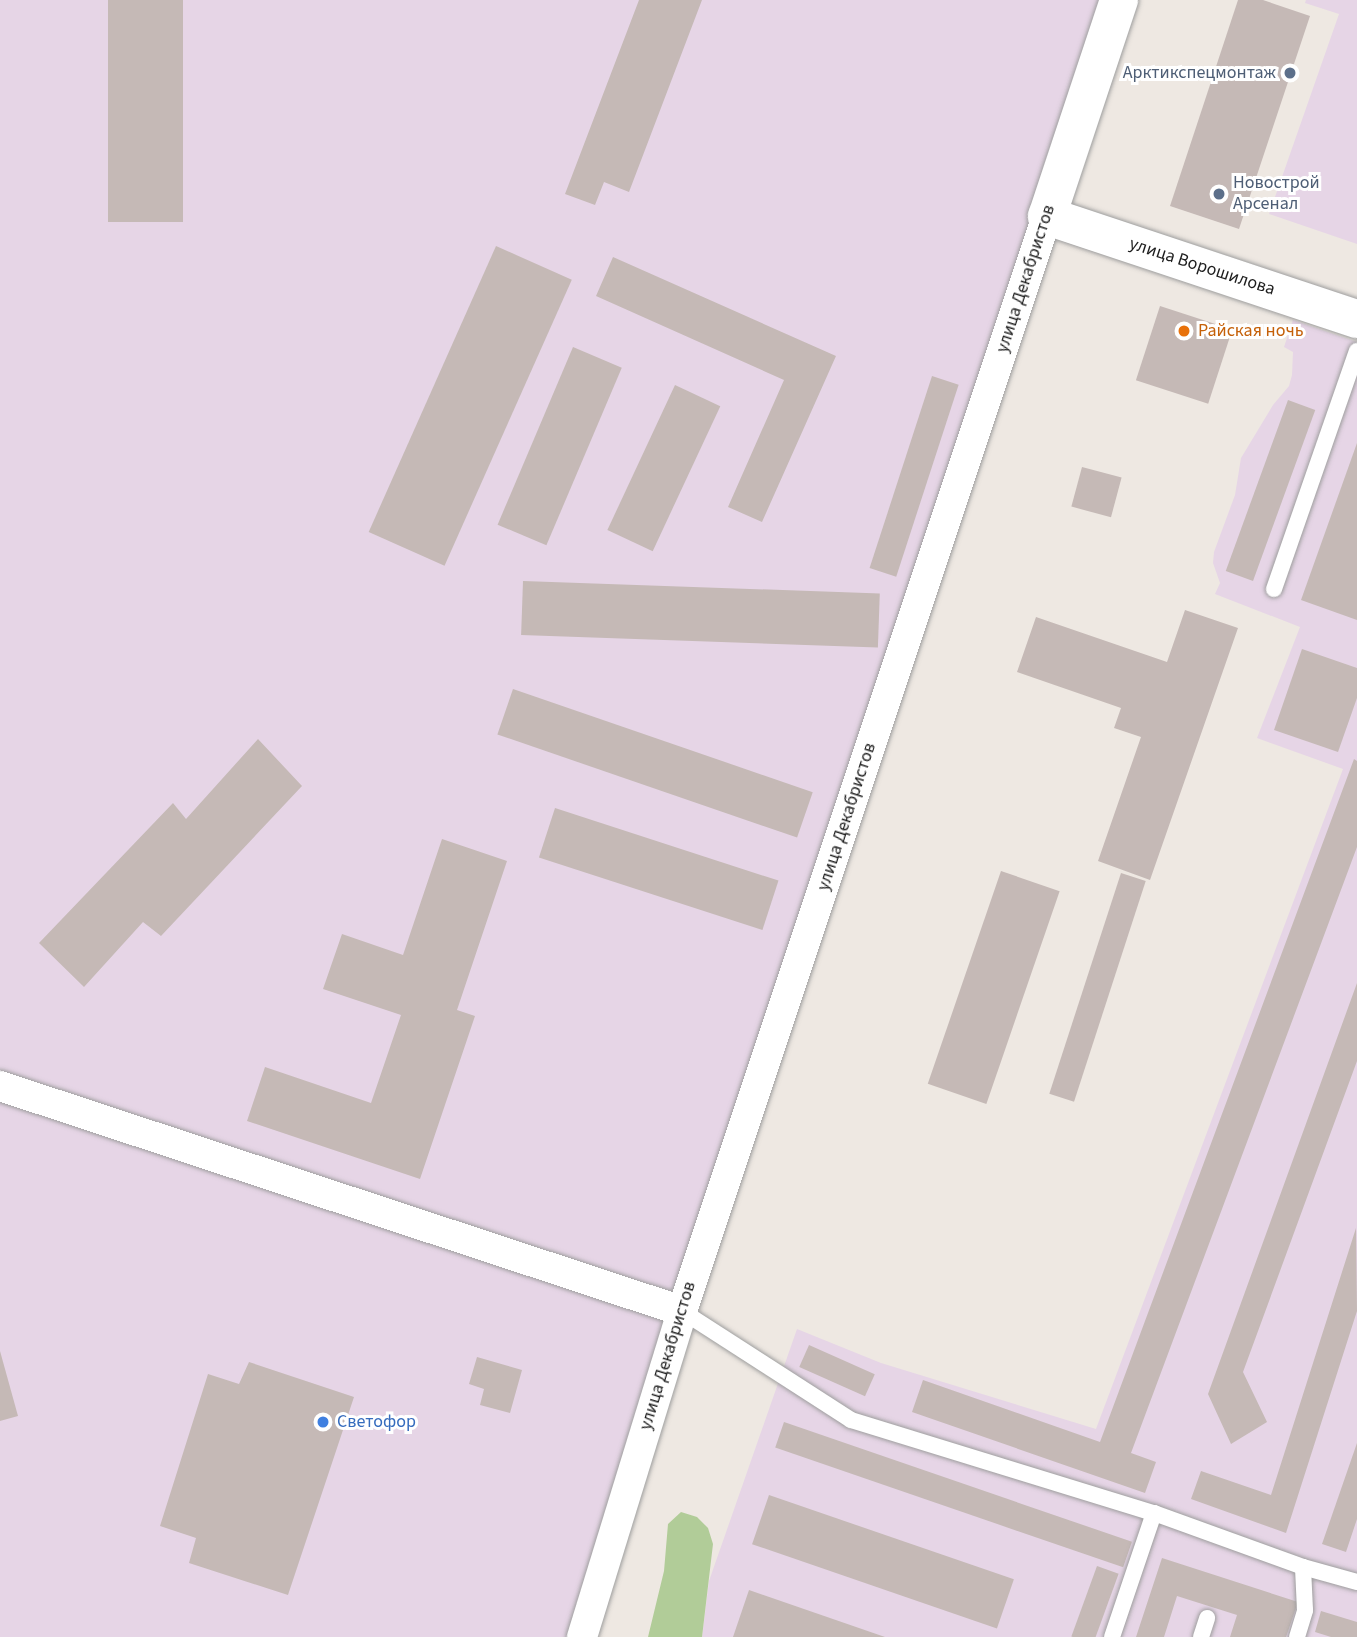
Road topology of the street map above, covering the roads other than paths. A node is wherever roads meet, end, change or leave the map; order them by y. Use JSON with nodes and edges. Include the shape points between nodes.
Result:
{"nodes":[{"id":1,"x":1119,"y":0,"type":"edge"},
{"id":2,"x":1047,"y":216,"type":"junction"},
{"id":3,"x":1357,"y":319,"type":"edge"},
{"id":4,"x":1357,"y":351,"type":"edge"},
{"id":5,"x":1274,"y":589,"type":"dead end"},
{"id":6,"x":0,"y":1086,"type":"edge"},
{"id":7,"x":682,"y":1311,"type":"junction"},
{"id":8,"x":1154,"y":1513,"type":"junction"},
{"id":9,"x":1303,"y":1567,"type":"junction"},
{"id":10,"x":1357,"y":1582,"type":"edge"},
{"id":11,"x":1207,"y":1618,"type":"dead end"},
{"id":12,"x":582,"y":1637,"type":"edge"},
{"id":13,"x":1112,"y":1637,"type":"edge"},
{"id":14,"x":1201,"y":1637,"type":"edge"},
{"id":15,"x":1297,"y":1637,"type":"edge"}],
"edges":[{"from":1,"to":2,"type":"street","name":"улица Декабристов"},
{"from":2,"to":3,"type":"street","name":"улица Ворошилова"},
{"from":2,"to":7,"type":"street","name":"улица Декабристов"},
{"from":4,"to":5,"type":"lane"},
{"from":6,"to":7,"type":"street"},
{"from":7,"to":8,"type":"lane","via":[[851,1420]]},
{"from":7,"to":12,"type":"street","name":"улица Декабристов"},
{"from":8,"to":9,"type":"lane"},
{"from":8,"to":13,"type":"lane"},
{"from":9,"to":10,"type":"lane"},
{"from":9,"to":15,"type":"lane","via":[[1305,1610]]},
{"from":11,"to":14,"type":"lane"}]}
